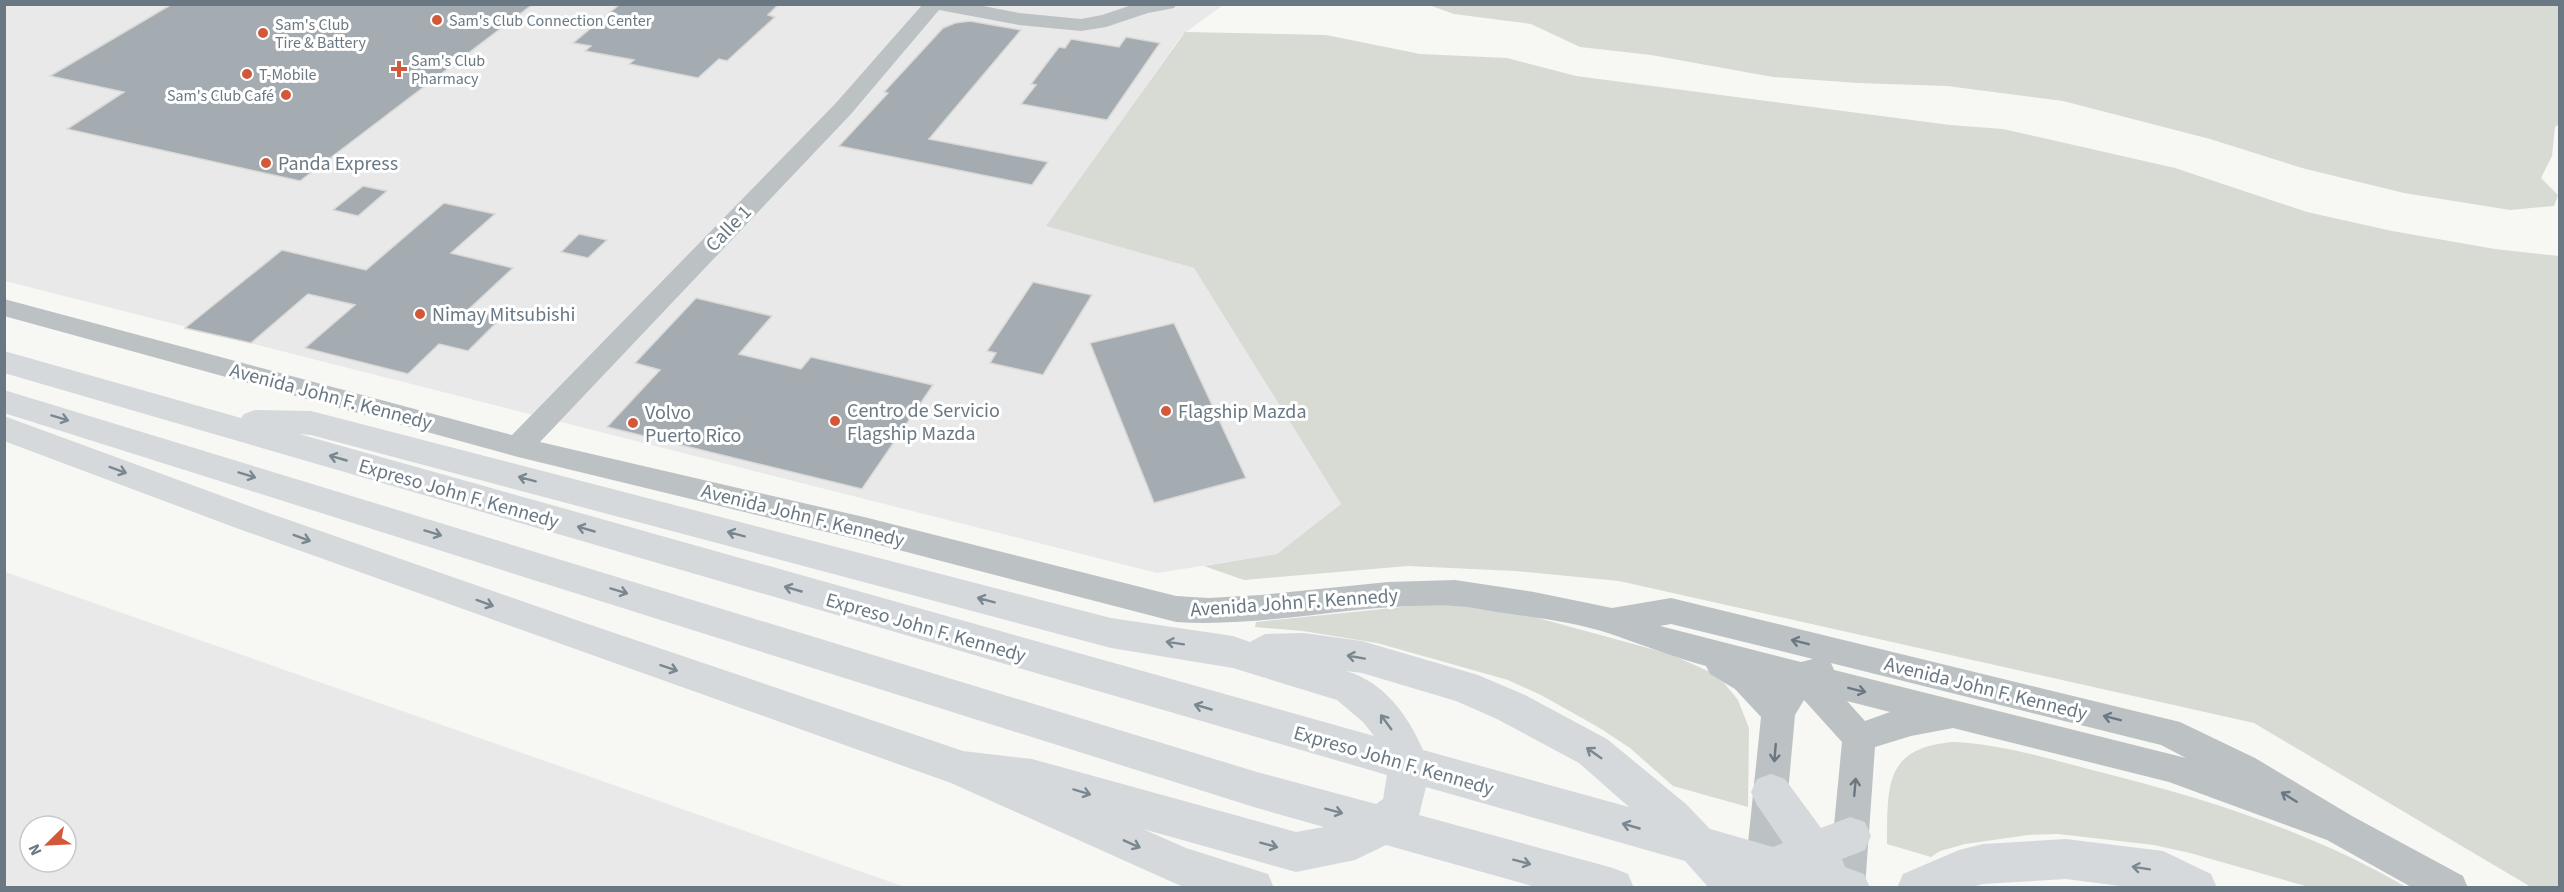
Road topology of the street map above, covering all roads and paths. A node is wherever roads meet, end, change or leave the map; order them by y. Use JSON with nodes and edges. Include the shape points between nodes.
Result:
{"nodes":[{"id":1,"x":935,"y":4,"type":"edge"},
{"id":2,"x":1167,"y":4,"type":"edge"},
{"id":3,"x":4,"y":307,"type":"edge"},
{"id":4,"x":4,"y":362,"type":"edge"},
{"id":5,"x":4,"y":401,"type":"edge"},
{"id":6,"x":213,"y":422,"type":"junction"},
{"id":7,"x":4,"y":428,"type":"edge"},
{"id":8,"x":518,"y":447,"type":"junction"},
{"id":9,"x":1698,"y":618,"type":"junction"},
{"id":10,"x":1612,"y":621,"type":"junction"},
{"id":11,"x":1670,"y":643,"type":"junction"},
{"id":12,"x":1233,"y":652,"type":"junction"},
{"id":13,"x":1885,"y":663,"type":"junction"},
{"id":14,"x":1804,"y":676,"type":"junction"},
{"id":15,"x":1778,"y":714,"type":"junction"},
{"id":16,"x":1962,"y":716,"type":"junction"},
{"id":17,"x":1859,"y":738,"type":"junction"},
{"id":18,"x":963,"y":769,"type":"junction"},
{"id":19,"x":1771,"y":792,"type":"junction"},
{"id":20,"x":2339,"y":828,"type":"junction"},
{"id":21,"x":1850,"y":836,"type":"junction"},
{"id":22,"x":1811,"y":850,"type":"junction"},
{"id":23,"x":1744,"y":883,"type":"edge"},
{"id":24,"x":1253,"y":888,"type":"edge"},
{"id":25,"x":1613,"y":888,"type":"edge"},
{"id":26,"x":1840,"y":888,"type":"edge"},
{"id":27,"x":1848,"y":888,"type":"edge"},
{"id":28,"x":1918,"y":888,"type":"edge"},
{"id":29,"x":2196,"y":888,"type":"edge"},
{"id":30,"x":2450,"y":888,"type":"edge"}],
"edges":[{"from":1,"to":2,"type":"street","via":[[1080,25]]},
{"from":1,"to":8,"type":"street","name":"Calle 1","via":[[843,109]]},
{"from":3,"to":8,"type":"street","name":"Avenida John F. Kennedy"},
{"from":4,"to":6,"type":"highway","name":"Expreso John F. Kennedy"},
{"from":5,"to":25,"type":"highway","one_way":true,"via":[[1257,790]]},
{"from":12,"to":6,"type":"highway","one_way":true,"via":[[1112,633],[311,423]]},
{"from":27,"to":6,"type":"highway","name":"Expreso John F. Kennedy","one_way":true},
{"from":7,"to":18,"type":"highway","one_way":true,"via":[[552,627]]},
{"from":8,"to":10,"type":"street","name":"Avenida John F. Kennedy","via":[[868,530],[1176,609],[1261,608],[1388,595],[1455,593]]},
{"from":9,"to":10,"type":"street","name":"Avenida John F. Kennedy","via":[[1671,611]]},
{"from":13,"to":9,"type":"street","name":"Avenida John F. Kennedy","one_way":true},
{"from":9,"to":14,"type":"street"},
{"from":10,"to":11,"type":"street","name":"Avenida John F. Kennedy"},
{"from":11,"to":14,"type":"street","name":"Avenida John F. Kennedy"},
{"from":11,"to":15,"type":"street","via":[[1732,668],[1757,686]]},
{"from":18,"to":12,"type":"highway","one_way":true,"via":[[1032,777],[1296,852],[1355,841],[1401,809],[1408,762],[1398,738],[1377,710],[1350,688]]},
{"from":23,"to":12,"type":"highway","one_way":true,"via":[[1593,752],[1511,706],[1464,687],[1362,657],[1304,649]]},
{"from":13,"to":14,"type":"street","via":[[1829,667]]},
{"from":20,"to":13,"type":"street","name":"Avenida John F. Kennedy","one_way":true,"via":[[2243,769],[2168,732]]},
{"from":14,"to":15,"type":"street","via":[[1785,698]]},
{"from":14,"to":16,"type":"street","name":"Avenida John F. Kennedy","one_way":true},
{"from":14,"to":17,"type":"street"},
{"from":15,"to":19,"type":"street","one_way":true},
{"from":16,"to":17,"type":"street","via":[[1924,718]]},
{"from":16,"to":20,"type":"street","name":"Avenida John F. Kennedy","via":[[2169,767]]},
{"from":21,"to":17,"type":"street","one_way":true},
{"from":18,"to":24,"type":"highway","one_way":true,"via":[[1181,866]]},
{"from":19,"to":22,"type":"highway"},
{"from":19,"to":23,"type":"street"},
{"from":20,"to":30,"type":"street","name":"Avenida John F. Kennedy"},
{"from":21,"to":22,"type":"highway"},
{"from":21,"to":27,"type":"street"},
{"from":22,"to":23,"type":"highway"},
{"from":22,"to":26,"type":"highway"},
{"from":29,"to":28,"type":"highway","one_way":true,"via":[[2163,872],[2066,859],[1983,864]]}]}
